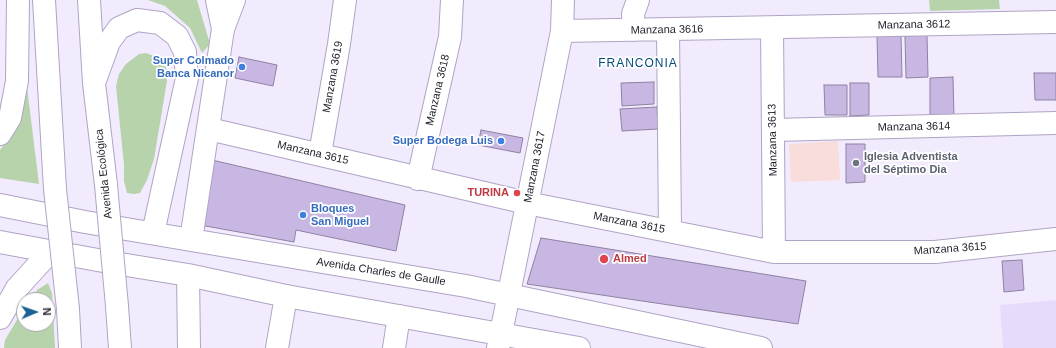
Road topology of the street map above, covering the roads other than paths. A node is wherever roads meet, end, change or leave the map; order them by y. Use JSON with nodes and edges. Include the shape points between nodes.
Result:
{"nodes":[{"id":1,"x":18,"y":0,"type":"edge"},
{"id":2,"x":44,"y":0,"type":"edge"},
{"id":3,"x":89,"y":0,"type":"edge"},
{"id":4,"x":217,"y":0,"type":"edge"},
{"id":5,"x":234,"y":0,"type":"edge"},
{"id":6,"x":345,"y":0,"type":"edge"},
{"id":7,"x":452,"y":0,"type":"edge"},
{"id":8,"x":563,"y":0,"type":"edge"},
{"id":9,"x":638,"y":0,"type":"edge"},
{"id":10,"x":1056,"y":22,"type":"edge"},
{"id":11,"x":772,"y":28,"type":"junction"},
{"id":12,"x":223,"y":30,"type":"junction"},
{"id":13,"x":634,"y":30,"type":"junction"},
{"id":14,"x":668,"y":30,"type":"junction"},
{"id":15,"x":562,"y":31,"type":"junction"},
{"id":16,"x":94,"y":83,"type":"junction"},
{"id":17,"x":1056,"y":123,"type":"edge"},
{"id":18,"x":209,"y":129,"type":"junction"},
{"id":19,"x":773,"y":130,"type":"junction"},
{"id":20,"x":0,"y":134,"type":"edge"},
{"id":21,"x":320,"y":154,"type":"junction"},
{"id":22,"x":418,"y":179,"type":"junction"},
{"id":23,"x":527,"y":203,"type":"junction"},
{"id":24,"x":0,"y":205,"type":"edge"},
{"id":25,"x":670,"y":231,"type":"junction"},
{"id":26,"x":153,"y":233,"type":"junction"},
{"id":27,"x":1056,"y":239,"type":"edge"},
{"id":28,"x":191,"y":240,"type":"junction"},
{"id":29,"x":0,"y":242,"type":"edge"},
{"id":30,"x":50,"y":252,"type":"junction"},
{"id":31,"x":774,"y":252,"type":"junction"},
{"id":32,"x":188,"y":275,"type":"junction"},
{"id":33,"x":509,"y":294,"type":"junction"},
{"id":34,"x":286,"y":296,"type":"junction"},
{"id":35,"x":399,"y":316,"type":"junction"},
{"id":36,"x":0,"y":318,"type":"edge"},
{"id":37,"x":500,"y":341,"type":"edge"},
{"id":38,"x":70,"y":348,"type":"edge"},
{"id":39,"x":120,"y":348,"type":"edge"},
{"id":40,"x":189,"y":348,"type":"edge"},
{"id":41,"x":277,"y":348,"type":"edge"},
{"id":42,"x":394,"y":348,"type":"edge"},
{"id":43,"x":579,"y":348,"type":"edge"},
{"id":44,"x":761,"y":348,"type":"edge"}],
"edges":[{"from":1,"to":20,"type":"main road","via":[[17,81],[10,118]]},
{"from":2,"to":38,"type":"main road","bridge":true,"via":[[55,189]]},
{"from":3,"to":16,"type":"main road","name":"Avenida Ecológica"},
{"from":4,"to":12,"type":"main road"},
{"from":5,"to":12,"type":"main road"},
{"from":6,"to":21,"type":"main road","name":"Manzana 3619"},
{"from":7,"to":22,"type":"main road","name":"Manzana 3618","via":[[450,37]]},
{"from":8,"to":15,"type":"main road","name":"Manzana 3617"},
{"from":9,"to":13,"type":"main road","via":[[634,14]]},
{"from":10,"to":11,"type":"main road","name":"Manzana 3612"},
{"from":11,"to":14,"type":"main road","name":"Manzana 3616"},
{"from":11,"to":19,"type":"main road","name":"Manzana 3613"},
{"from":12,"to":18,"type":"main road"},
{"from":13,"to":14,"type":"main road","name":"Manzana 3616"},
{"from":13,"to":15,"type":"main road","name":"Manzana 3616"},
{"from":14,"to":25,"type":"main road"},
{"from":15,"to":23,"type":"main road","name":"Manzana 3617"},
{"from":16,"to":26,"type":"main road","via":[[109,42],[119,28],[138,20],[160,23],[177,36],[185,52],[187,78]]},
{"from":16,"to":39,"type":"main road","name":"Avenida Ecológica","bridge":true},
{"from":17,"to":19,"type":"main road","name":"Manzana 3614"},
{"from":18,"to":21,"type":"main road","name":"Manzana 3615"},
{"from":18,"to":28,"type":"main road"},
{"from":19,"to":31,"type":"main road","name":"Manzana 3613"},
{"from":21,"to":22,"type":"main road","name":"Manzana 3615"},
{"from":22,"to":23,"type":"main road","name":"Manzana 3615"},
{"from":23,"to":25,"type":"main road","name":"Manzana 3615"},
{"from":23,"to":33,"type":"main road","name":"Manzana 3617"},
{"from":24,"to":26,"type":"main road","name":"Avenida Charles de Gaulle"},
{"from":25,"to":31,"type":"main road","name":"Manzana 3615"},
{"from":26,"to":28,"type":"main road","name":"Avenida Charles de Gaulle"},
{"from":27,"to":31,"type":"main road","name":"Manzana 3615","via":[[935,252]]},
{"from":28,"to":33,"type":"main road","name":"Avenida Charles de Gaulle"},
{"from":29,"to":30,"type":"main road"},
{"from":30,"to":32,"type":"main road"},
{"from":30,"to":36,"type":"main road","via":[[16,288]]},
{"from":32,"to":34,"type":"main road"},
{"from":32,"to":40,"type":"main road"},
{"from":33,"to":37,"type":"main road","name":"Manzana 3617"},
{"from":33,"to":44,"type":"main road","name":"Avenida Charles de Gaulle"},
{"from":34,"to":35,"type":"main road"},
{"from":34,"to":41,"type":"main road"},
{"from":35,"to":37,"type":"main road"},
{"from":35,"to":42,"type":"main road"},
{"from":37,"to":43,"type":"main road"}]}
